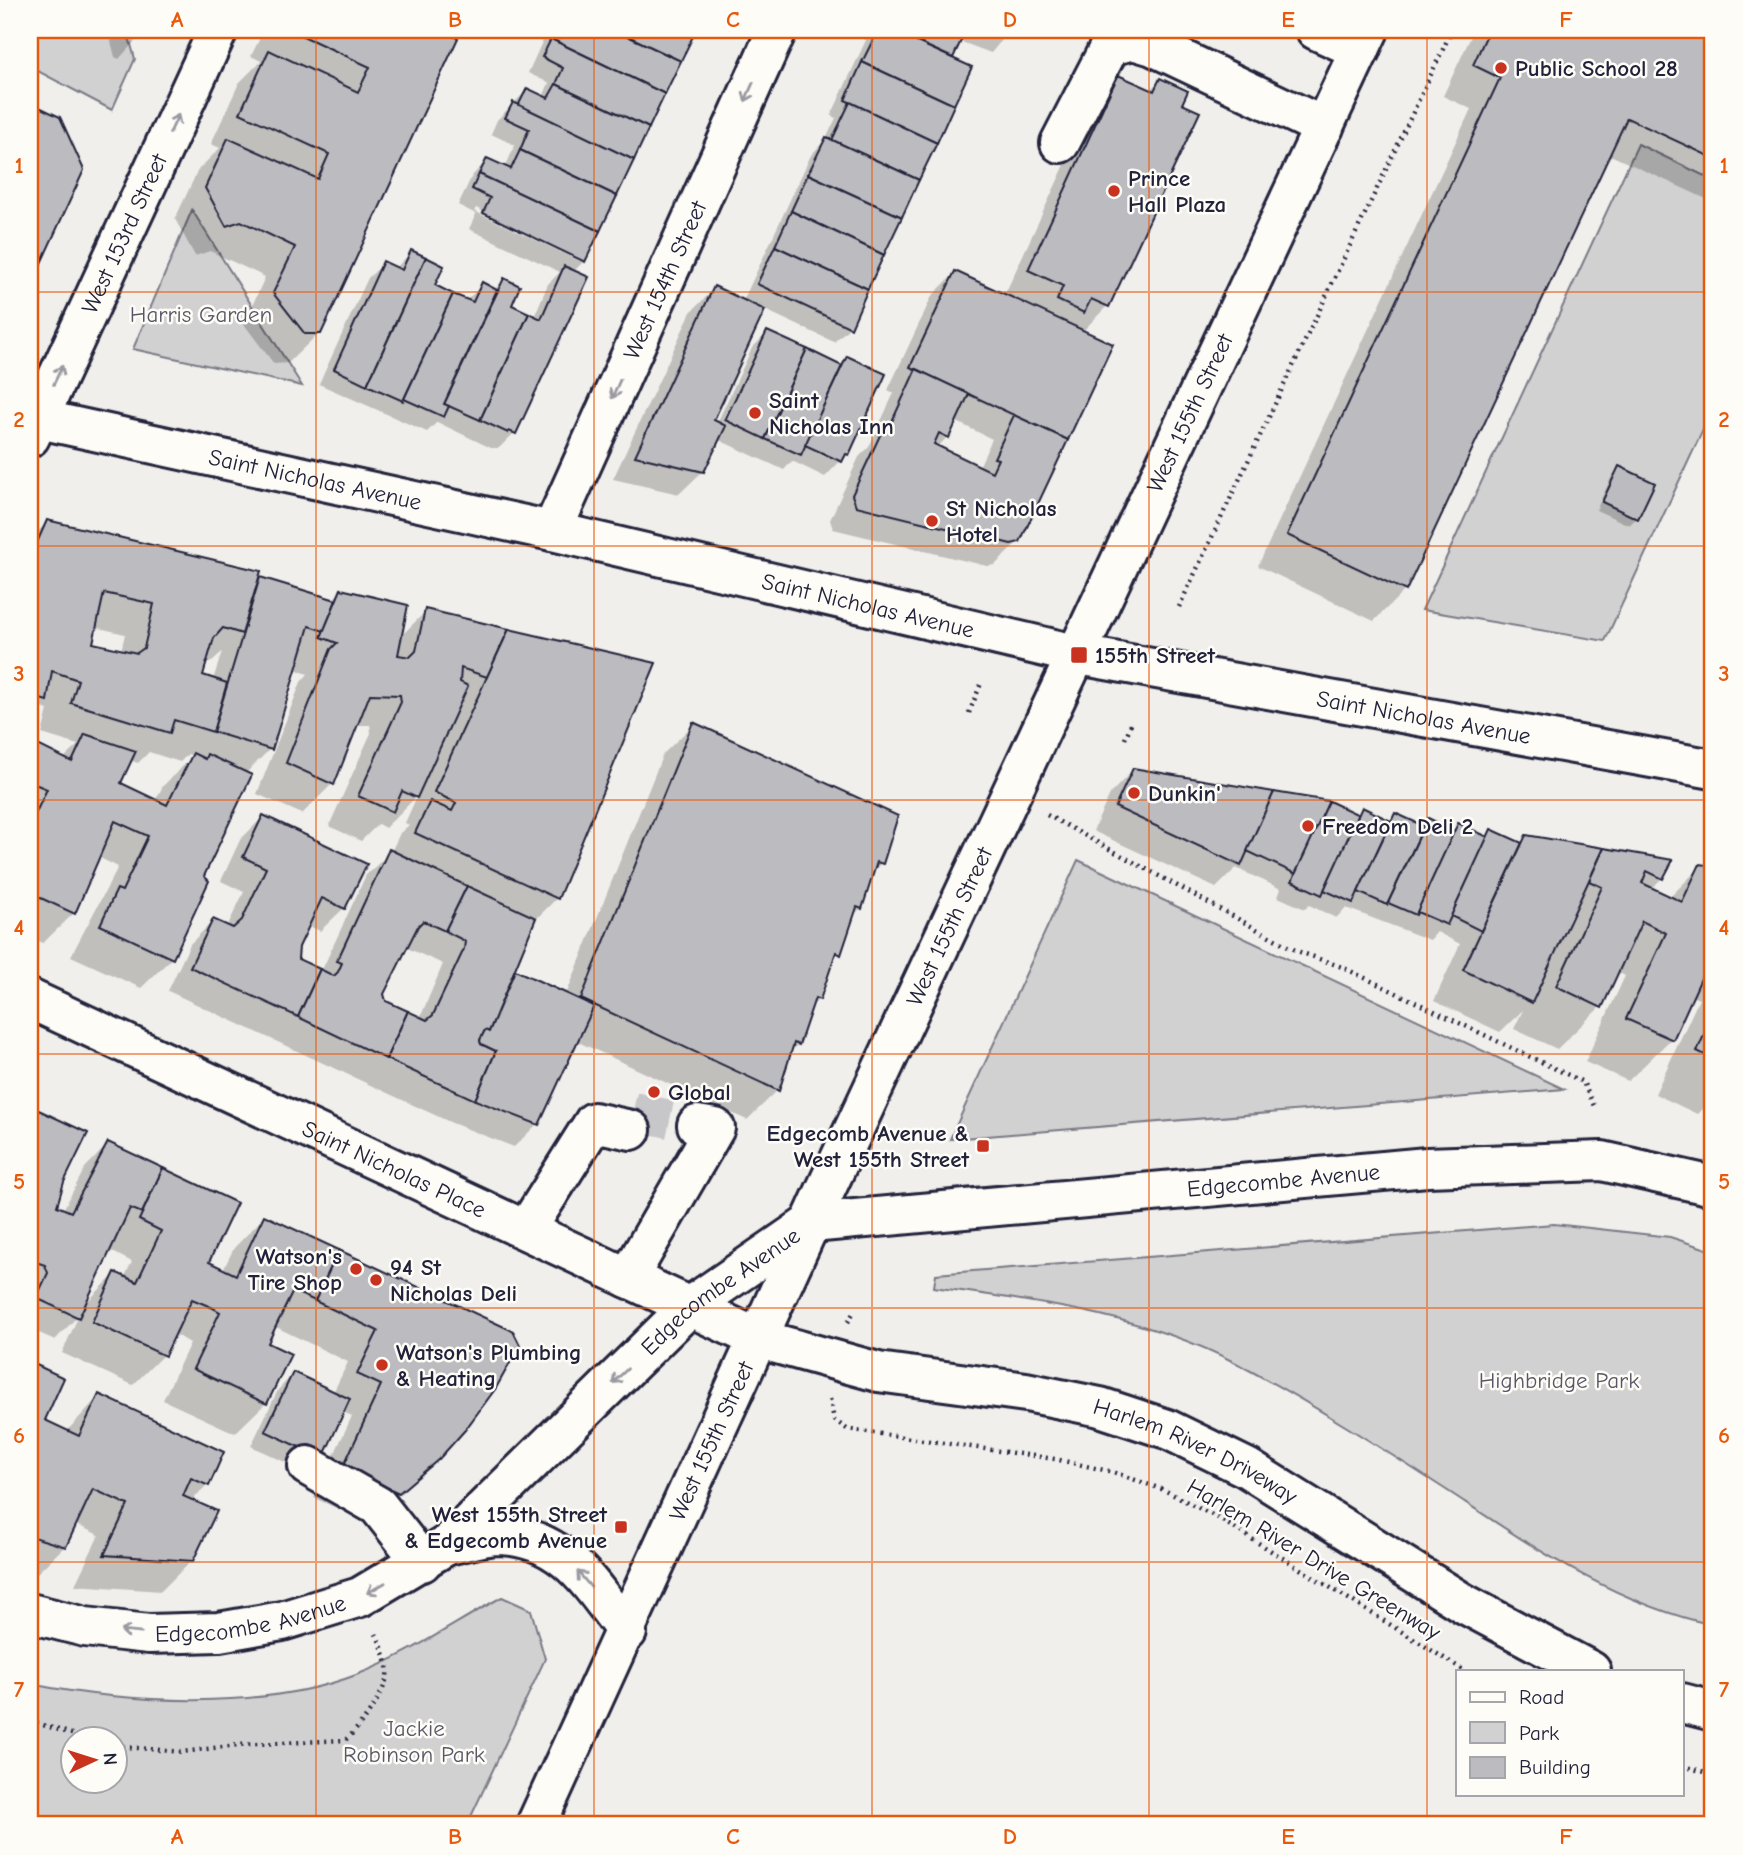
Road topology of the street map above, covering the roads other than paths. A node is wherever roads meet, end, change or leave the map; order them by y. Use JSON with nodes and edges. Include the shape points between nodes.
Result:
{"nodes":[{"id":1,"x":218,"y":30,"type":"edge"},
{"id":2,"x":777,"y":30,"type":"edge"},
{"id":3,"x":1316,"y":30,"type":"edge"},
{"id":4,"x":1365,"y":40,"type":"edge"},
{"id":5,"x":1324,"y":127,"type":"junction"},
{"id":6,"x":1060,"y":143,"type":"dead end"},
{"id":7,"x":33,"y":424,"type":"edge"},
{"id":8,"x":552,"y":531,"type":"junction"},
{"id":9,"x":1079,"y":655,"type":"junction"},
{"id":10,"x":1713,"y":769,"type":"edge"},
{"id":11,"x":30,"y":999,"type":"edge"},
{"id":12,"x":632,"y":1120,"type":"tunnel mouth"},
{"id":13,"x":699,"y":1138,"type":"dead end"},
{"id":14,"x":1713,"y":1186,"type":"edge"},
{"id":15,"x":811,"y":1223,"type":"junction"},
{"id":16,"x":526,"y":1230,"type":"junction"},
{"id":17,"x":628,"y":1278,"type":"junction"},
{"id":18,"x":690,"y":1307,"type":"junction"},
{"id":19,"x":759,"y":1339,"type":"junction"},
{"id":20,"x":308,"y":1466,"type":"dead end"},
{"id":21,"x":434,"y":1553,"type":"junction"},
{"id":22,"x":30,"y":1613,"type":"edge"},
{"id":23,"x":627,"y":1632,"type":"junction"},
{"id":24,"x":1589,"y":1670,"type":"edge"},
{"id":25,"x":1684,"y":1704,"type":"edge"},
{"id":26,"x":1713,"y":1711,"type":"edge"},
{"id":27,"x":576,"y":1750,"type":"dead end"},
{"id":28,"x":539,"y":1825,"type":"edge"}],
"edges":[{"from":7,"to":1,"type":"street","name":"West 153rd Street","one_way":true},
{"from":2,"to":8,"type":"street","name":"West 154th Street","one_way":true},
{"from":3,"to":4,"type":"street"},
{"from":4,"to":5,"type":"street","name":"West 155th Street"},
{"from":5,"to":6,"type":"street","via":[[1133,40],[1110,46]]},
{"from":5,"to":9,"type":"street","name":"West 155th Street"},
{"from":7,"to":8,"type":"street","name":"Saint Nicholas Avenue"},
{"from":8,"to":9,"type":"street","name":"Saint Nicholas Avenue"},
{"from":9,"to":10,"type":"street","name":"Saint Nicholas Avenue"},
{"from":9,"to":15,"type":"street","name":"West 155th Street"},
{"from":11,"to":16,"type":"street","name":"Saint Nicholas Place"},
{"from":12,"to":16,"type":"street","via":[[594,1122]]},
{"from":13,"to":17,"type":"street"},
{"from":14,"to":15,"type":"street","name":"Edgecombe Avenue","via":[[1602,1161],[1522,1161]]},
{"from":15,"to":18,"type":"street","name":"Edgecombe Avenue"},
{"from":15,"to":19,"type":"street","name":"West 155th Street"},
{"from":16,"to":17,"type":"street","name":"Saint Nicholas Place"},
{"from":17,"to":18,"type":"street","name":"Saint Nicholas Place"},
{"from":18,"to":19,"type":"street","name":"Saint Nicholas Place"},
{"from":18,"to":21,"type":"street","name":"Edgecombe Avenue","one_way":true},
{"from":19,"to":23,"type":"street","name":"West 155th Street"},
{"from":19,"to":24,"type":"street","name":"Harlem River Driveway","via":[[878,1372],[1100,1407],[1167,1429],[1247,1468],[1463,1603]]},
{"from":20,"to":21,"type":"street","via":[[379,1506]]},
{"from":21,"to":22,"type":"street","name":"Edgecombe Avenue","one_way":true,"via":[[360,1597],[282,1621],[219,1632],[149,1634],[85,1627]]},
{"from":23,"to":21,"type":"street","one_way":true,"via":[[564,1554],[529,1538],[497,1535]]},
{"from":23,"to":28,"type":"street","name":"West 155th Street"},
{"from":25,"to":26,"type":"street"},
{"from":27,"to":28,"type":"street"}]}
